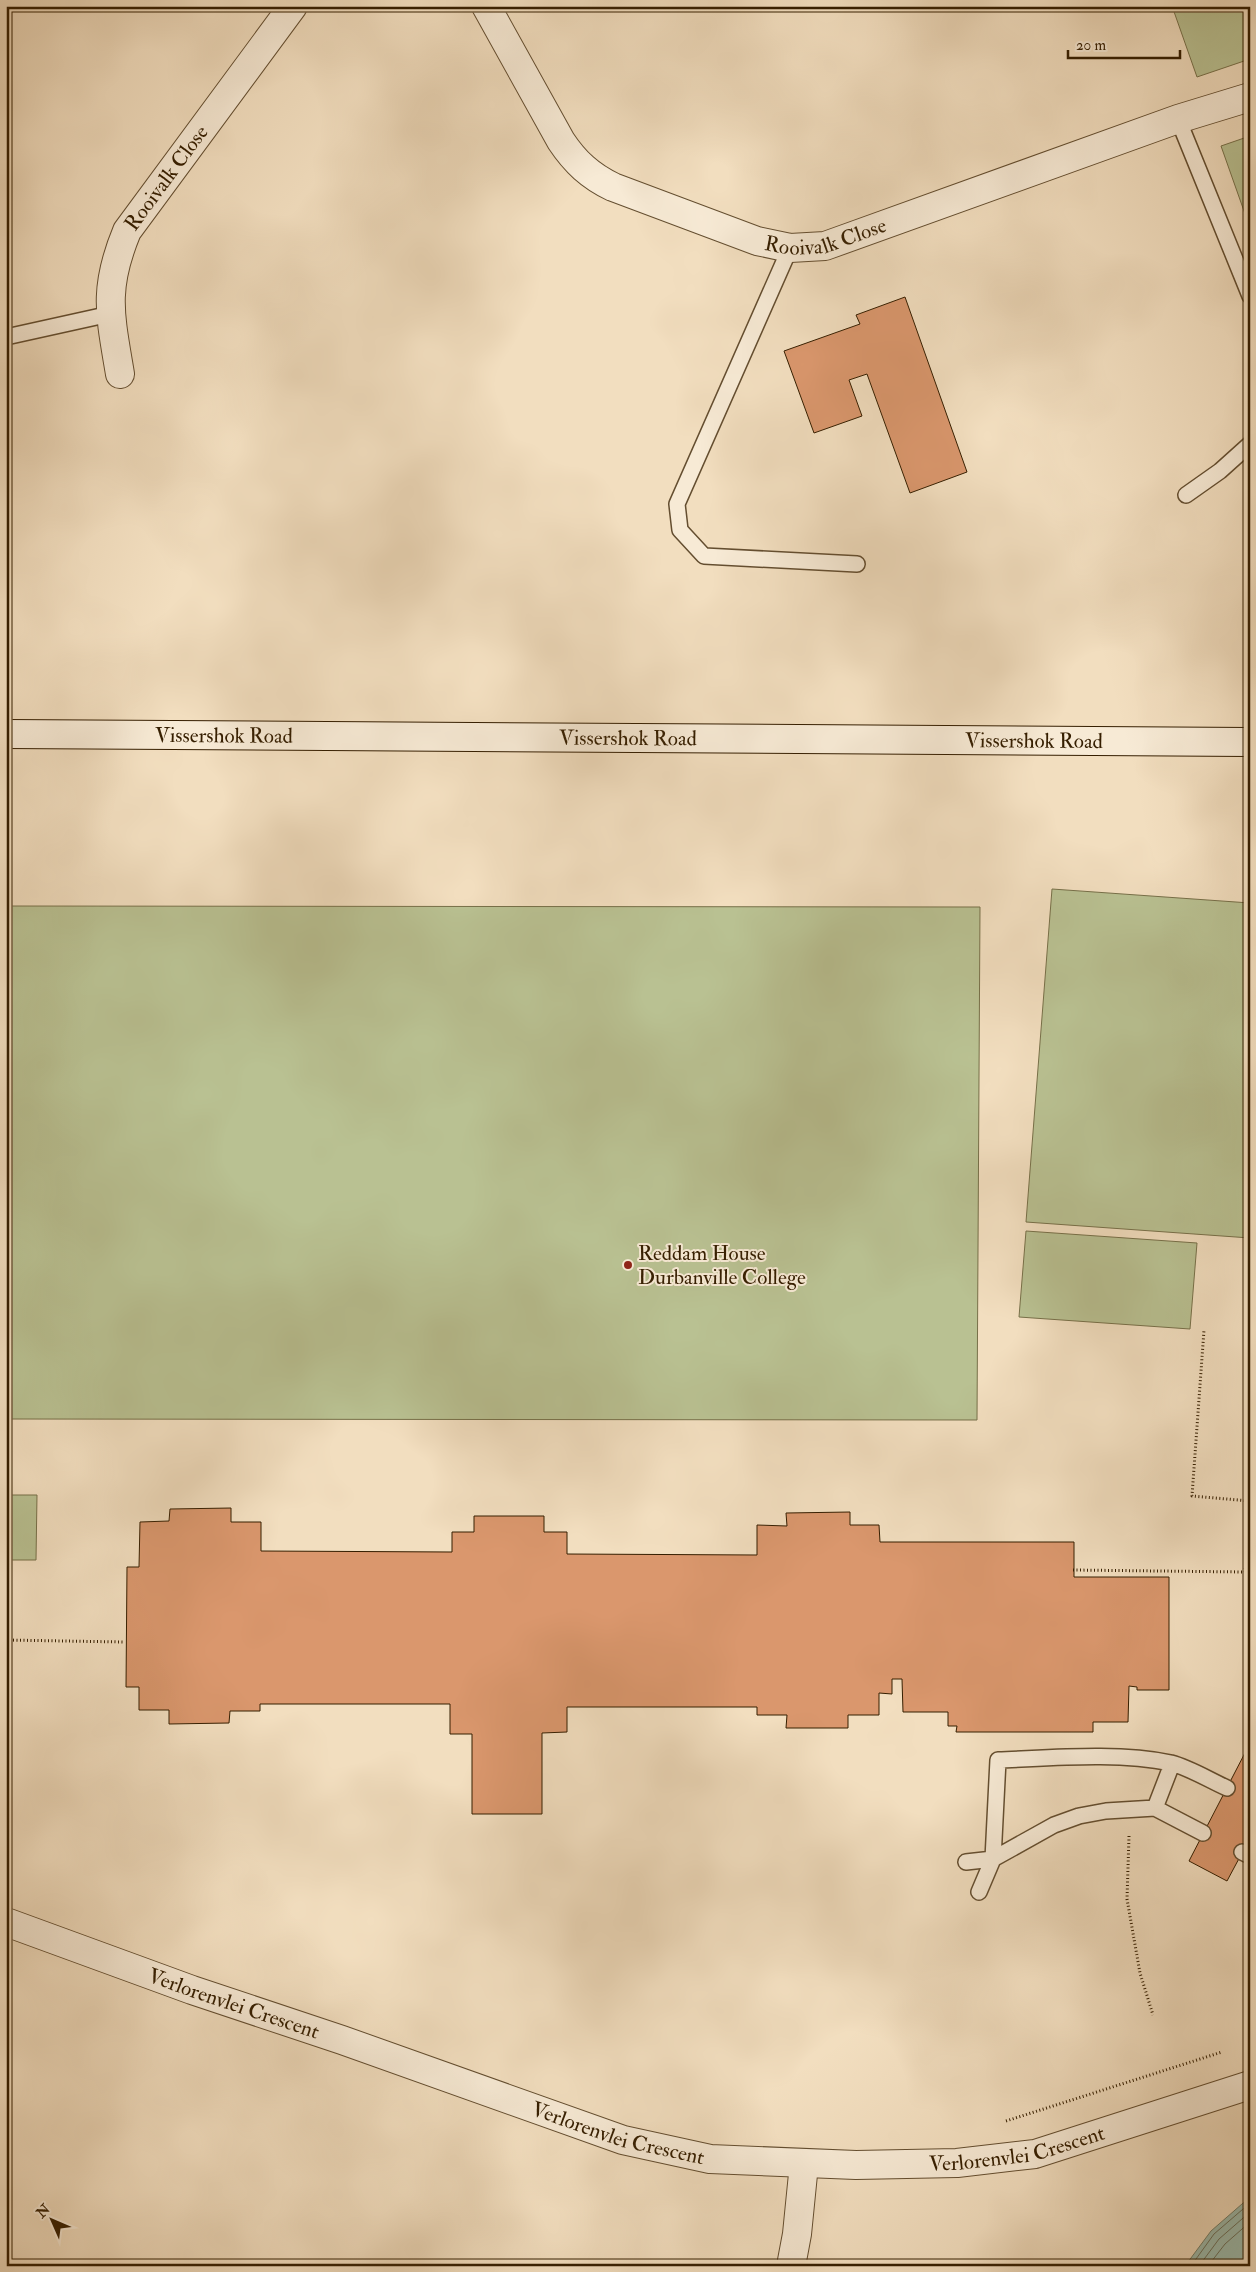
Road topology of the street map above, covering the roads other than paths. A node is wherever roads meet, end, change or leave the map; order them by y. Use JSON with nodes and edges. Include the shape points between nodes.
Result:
{"nodes":[{"id":1,"x":293,"y":6,"type":"edge"},
{"id":2,"x":486,"y":6,"type":"edge"},
{"id":3,"x":1250,"y":96,"type":"edge"},
{"id":4,"x":1178,"y":119,"type":"junction"},
{"id":5,"x":790,"y":248,"type":"junction"},
{"id":6,"x":1250,"y":296,"type":"edge"},
{"id":7,"x":110,"y":314,"type":"junction"},
{"id":8,"x":6,"y":337,"type":"edge"},
{"id":9,"x":120,"y":374,"type":"dead end"},
{"id":10,"x":1250,"y":444,"type":"edge"},
{"id":11,"x":1186,"y":495,"type":"dead end"},
{"id":12,"x":857,"y":564,"type":"dead end"},
{"id":13,"x":6,"y":734,"type":"edge"},
{"id":14,"x":1250,"y":742,"type":"edge"},
{"id":15,"x":1172,"y":1764,"type":"junction"},
{"id":16,"x":1227,"y":1788,"type":"dead end"},
{"id":17,"x":1155,"y":1808,"type":"junction"},
{"id":18,"x":1204,"y":1833,"type":"dead end"},
{"id":19,"x":993,"y":1859,"type":"junction"},
{"id":20,"x":966,"y":1862,"type":"dead end"},
{"id":21,"x":979,"y":1892,"type":"dead end"},
{"id":22,"x":6,"y":1922,"type":"edge"},
{"id":23,"x":1250,"y":2085,"type":"edge"},
{"id":24,"x":804,"y":2164,"type":"junction"},
{"id":25,"x":791,"y":2266,"type":"edge"}],
"edges":[{"from":1,"to":7,"type":"street","name":"Rooivalk Close","via":[[127,230],[112,274]]},
{"from":2,"to":5,"type":"street","name":"Rooivalk Close","via":[[561,141],[584,170],[613,187],[757,240]]},
{"from":3,"to":4,"type":"street","name":"Rooivalk Close"},
{"from":4,"to":5,"type":"street","name":"Rooivalk Close","via":[[825,246]]},
{"from":4,"to":6,"type":"lane"},
{"from":5,"to":12,"type":"lane","via":[[677,504],[680,530],[704,556]]},
{"from":7,"to":8,"type":"lane"},
{"from":7,"to":9,"type":"street","name":"Rooivalk Close"},
{"from":10,"to":11,"type":"lane"},
{"from":13,"to":14,"type":"street","name":"Vissershok Road"},
{"from":15,"to":16,"type":"lane"},
{"from":15,"to":17,"type":"lane"},
{"from":15,"to":19,"type":"lane","via":[[1137,1759],[998,1760]]},
{"from":17,"to":18,"type":"lane"},
{"from":17,"to":19,"type":"lane","via":[[1079,1816]]},
{"from":19,"to":20,"type":"lane"},
{"from":19,"to":21,"type":"lane"},
{"from":22,"to":24,"type":"street","name":"Verlorenvlei Crescent","via":[[624,2140],[710,2159]]},
{"from":23,"to":24,"type":"street","name":"Verlorenvlei Crescent","via":[[1035,2154],[957,2163]]},
{"from":24,"to":25,"type":"street"}]}
